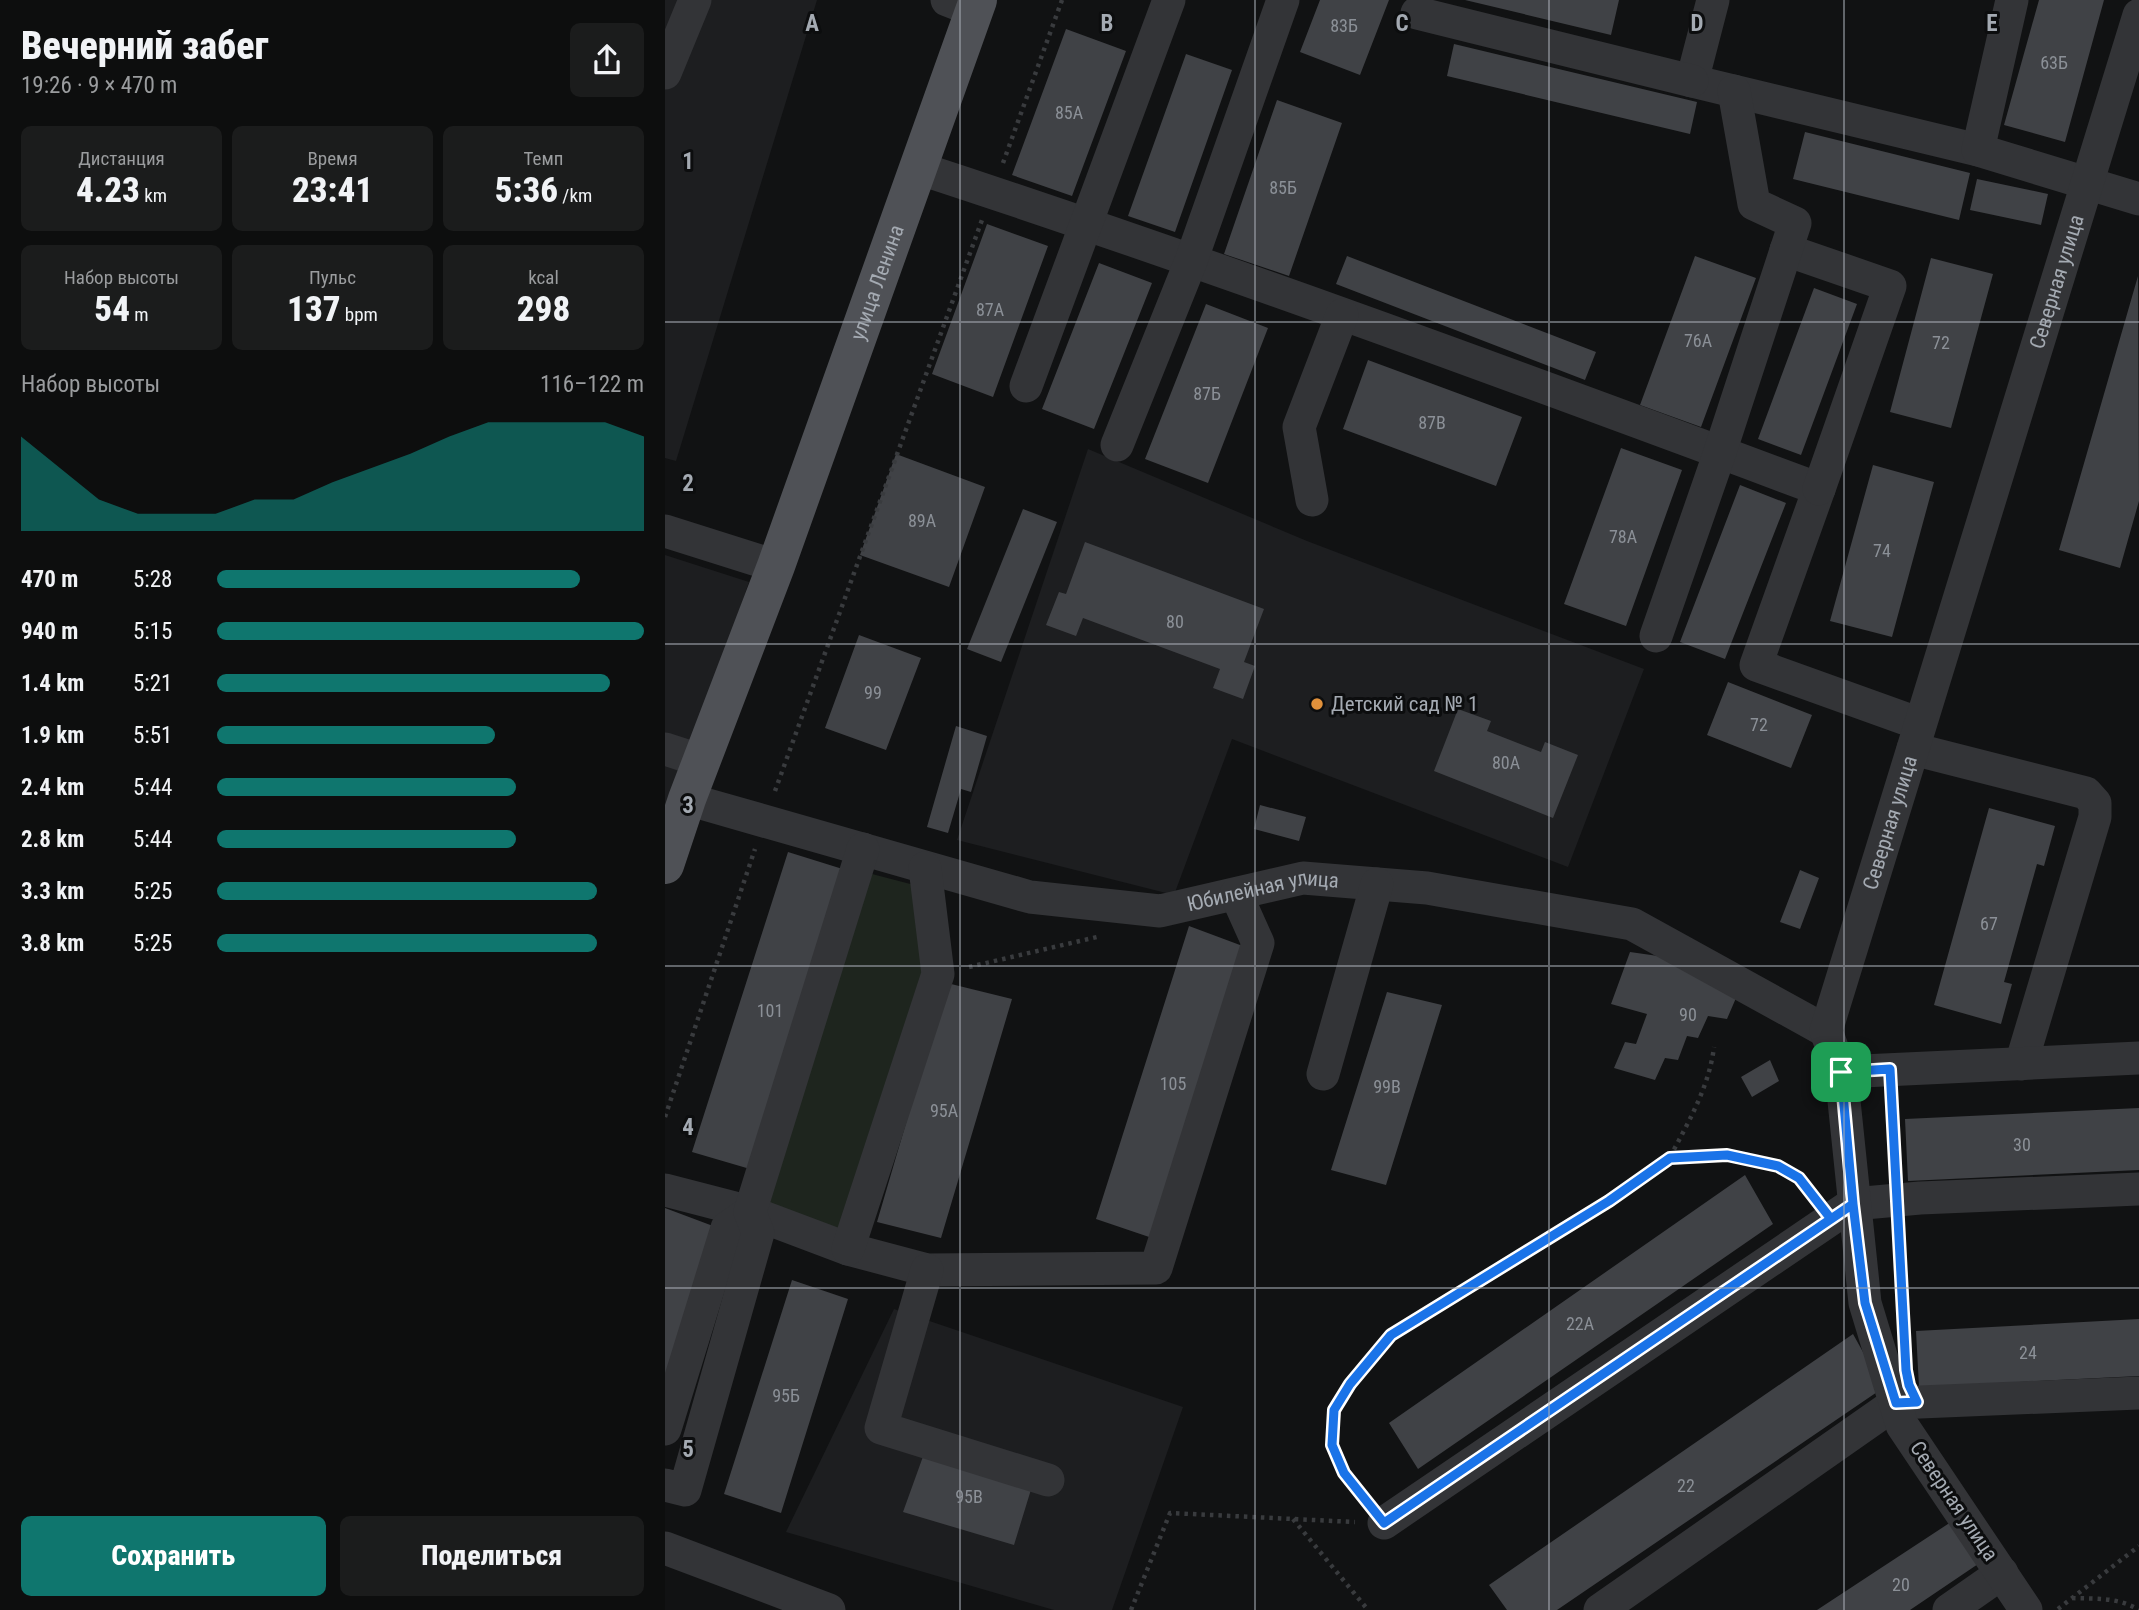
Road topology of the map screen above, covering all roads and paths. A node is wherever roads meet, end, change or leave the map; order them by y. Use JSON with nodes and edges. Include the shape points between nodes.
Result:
{"nodes":[{"id":1,"x":695,"y":0,"type":"edge"},
{"id":2,"x":1062,"y":0,"type":"edge"},
{"id":3,"x":1169,"y":0,"type":"edge"},
{"id":4,"x":1283,"y":0,"type":"edge"},
{"id":5,"x":1713,"y":0,"type":"edge"},
{"id":6,"x":2012,"y":0,"type":"edge"},
{"id":7,"x":967,"y":4,"type":"edge"},
{"id":8,"x":1417,"y":13,"type":"dead end"},
{"id":9,"x":2139,"y":15,"type":"edge"},
{"id":10,"x":665,"y":72,"type":"edge"},
{"id":11,"x":1692,"y":80,"type":"junction"},
{"id":12,"x":1734,"y":91,"type":"junction"},
{"id":13,"x":1978,"y":150,"type":"junction"},
{"id":14,"x":919,"y":168,"type":"junction"},
{"id":15,"x":2087,"y":184,"type":"junction"},
{"id":16,"x":992,"y":192,"type":"junction"},
{"id":17,"x":2139,"y":199,"type":"edge"},
{"id":18,"x":1086,"y":223,"type":"junction"},
{"id":19,"x":1786,"y":250,"type":"junction"},
{"id":20,"x":1191,"y":261,"type":"junction"},
{"id":21,"x":1342,"y":316,"type":"junction"},
{"id":22,"x":1025,"y":386,"type":"dead end"},
{"id":23,"x":1117,"y":445,"type":"dead end"},
{"id":24,"x":1720,"y":452,"type":"junction"},
{"id":25,"x":1819,"y":489,"type":"junction"},
{"id":26,"x":1312,"y":500,"type":"dead end"},
{"id":27,"x":665,"y":531,"type":"edge"},
{"id":28,"x":776,"y":566,"type":"junction"},
{"id":29,"x":1656,"y":636,"type":"dead end"},
{"id":30,"x":1916,"y":737,"type":"junction"},
{"id":31,"x":665,"y":749,"type":"edge"},
{"id":32,"x":702,"y":761,"type":"junction"},
{"id":33,"x":687,"y":799,"type":"junction"},
{"id":34,"x":765,"y":821,"type":"junction"},
{"id":35,"x":863,"y":849,"type":"junction"},
{"id":36,"x":665,"y":865,"type":"edge"},
{"id":37,"x":925,"y":869,"type":"junction"},
{"id":38,"x":1377,"y":884,"type":"junction"},
{"id":39,"x":1236,"y":894,"type":"junction"},
{"id":40,"x":1109,"y":934,"type":"dead end"},
{"id":41,"x":937,"y":974,"type":"junction"},
{"id":42,"x":1826,"y":1031,"type":"junction"},
{"id":43,"x":1714,"y":1047,"type":"dead end"},
{"id":44,"x":2139,"y":1058,"type":"edge"},
{"id":45,"x":2021,"y":1063,"type":"junction"},
{"id":46,"x":1890,"y":1069,"type":"junction"},
{"id":47,"x":1841,"y":1072,"type":"junction"},
{"id":48,"x":1323,"y":1074,"type":"dead end"},
{"id":49,"x":665,"y":1117,"type":"edge"},
{"id":50,"x":1670,"y":1158,"type":"junction"},
{"id":51,"x":2139,"y":1189,"type":"edge"},
{"id":52,"x":665,"y":1191,"type":"edge"},
{"id":53,"x":1896,"y":1200,"type":"junction"},
{"id":54,"x":1842,"y":1211,"type":"junction"},
{"id":55,"x":750,"y":1212,"type":"junction"},
{"id":56,"x":848,"y":1249,"type":"junction"},
{"id":57,"x":927,"y":1270,"type":"junction"},
{"id":58,"x":1903,"y":1318,"type":"dead end"},
{"id":59,"x":2139,"y":1393,"type":"edge"},
{"id":60,"x":1896,"y":1403,"type":"junction"},
{"id":61,"x":665,"y":1429,"type":"edge"},
{"id":62,"x":1048,"y":1480,"type":"dead end"},
{"id":63,"x":665,"y":1485,"type":"edge"},
{"id":64,"x":1293,"y":1518,"type":"junction"},
{"id":65,"x":1384,"y":1523,"type":"junction"},
{"id":66,"x":2139,"y":1546,"type":"edge"},
{"id":67,"x":665,"y":1548,"type":"edge"},
{"id":68,"x":2002,"y":1573,"type":"junction"},
{"id":69,"x":2072,"y":1598,"type":"junction"},
{"id":70,"x":829,"y":1610,"type":"edge"},
{"id":71,"x":1131,"y":1610,"type":"edge"},
{"id":72,"x":1368,"y":1610,"type":"edge"},
{"id":73,"x":1600,"y":1610,"type":"edge"},
{"id":74,"x":1949,"y":1610,"type":"edge"},
{"id":75,"x":2027,"y":1610,"type":"edge"},
{"id":76,"x":2057,"y":1610,"type":"edge"},
{"id":77,"x":2139,"y":1610,"type":"edge"}],
"edges":[{"from":1,"to":10,"type":"street"},
{"from":2,"to":16,"type":"path"},
{"from":3,"to":18,"type":"street"},
{"from":4,"to":20,"type":"street"},
{"from":5,"to":11,"type":"street"},
{"from":6,"to":13,"type":"street"},
{"from":7,"to":14,"type":"main road","name":"улица Ленина"},
{"from":8,"to":11,"type":"street"},
{"from":9,"to":15,"type":"street","name":"Северная улица"},
{"from":11,"to":12,"type":"street"},
{"from":12,"to":13,"type":"street"},
{"from":12,"to":19,"type":"street","via":[[1753,204],[1795,223]]},
{"from":13,"to":15,"type":"street"},
{"from":14,"to":16,"type":"street"},
{"from":14,"to":28,"type":"main road","name":"улица Ленина"},
{"from":15,"to":17,"type":"street"},
{"from":15,"to":30,"type":"street","name":"Северная улица"},
{"from":16,"to":18,"type":"street"},
{"from":16,"to":34,"type":"path"},
{"from":18,"to":20,"type":"street"},
{"from":18,"to":22,"type":"street"},
{"from":19,"to":24,"type":"street"},
{"from":19,"to":25,"type":"street","via":[[1890,286]]},
{"from":20,"to":21,"type":"street"},
{"from":20,"to":23,"type":"street"},
{"from":21,"to":24,"type":"street"},
{"from":21,"to":26,"type":"street","via":[[1299,427]]},
{"from":24,"to":25,"type":"street"},
{"from":24,"to":29,"type":"street"},
{"from":25,"to":30,"type":"street","via":[[1756,665]]},
{"from":27,"to":28,"type":"street"},
{"from":28,"to":32,"type":"main road","name":"улица Ленина"},
{"from":30,"to":42,"type":"street","name":"Северная улица"},
{"from":30,"to":45,"type":"street","via":[[2086,793],[2095,803],[2095,817]]},
{"from":31,"to":32,"type":"street"},
{"from":32,"to":33,"type":"main road","name":"улица Ленина"},
{"from":33,"to":34,"type":"street","name":"Юбилейная улица"},
{"from":33,"to":36,"type":"main road","name":"улица Ленина"},
{"from":34,"to":35,"type":"street","name":"Юбилейная улица"},
{"from":34,"to":49,"type":"path"},
{"from":35,"to":37,"type":"street","name":"Юбилейная улица"},
{"from":35,"to":55,"type":"street"},
{"from":37,"to":39,"type":"street","name":"Юбилейная улица","via":[[1030,897],[1160,911]]},
{"from":37,"to":41,"type":"street"},
{"from":38,"to":39,"type":"street","name":"Юбилейная улица","via":[[1303,878]]},
{"from":38,"to":42,"type":"street","name":"Юбилейная улица","via":[[1427,888],[1632,924]]},
{"from":38,"to":48,"type":"street"},
{"from":39,"to":57,"type":"street","via":[[1258,943],[1156,1268]]},
{"from":40,"to":41,"type":"path"},
{"from":41,"to":56,"type":"street"},
{"from":42,"to":47,"type":"street","name":"Северная улица"},
{"from":43,"to":50,"type":"path","via":[[1704,1091]]},
{"from":44,"to":45,"type":"street"},
{"from":45,"to":46,"type":"street"},
{"from":46,"to":47,"type":"street"},
{"from":46,"to":53,"type":"path"},
{"from":47,"to":54,"type":"street","name":"Северная улица"},
{"from":50,"to":54,"type":"path","via":[[1727,1155],[1778,1166]]},
{"from":50,"to":65,"type":"path","via":[[1609,1201],[1391,1335],[1350,1384],[1334,1410],[1332,1445],[1344,1473]]},
{"from":51,"to":53,"type":"street"},
{"from":52,"to":55,"type":"street"},
{"from":53,"to":54,"type":"street"},
{"from":53,"to":58,"type":"path"},
{"from":54,"to":60,"type":"street","name":"Северная улица"},
{"from":54,"to":65,"type":"street"},
{"from":55,"to":56,"type":"street"},
{"from":55,"to":61,"type":"street","via":[[727,1228]]},
{"from":55,"to":63,"type":"street","via":[[758,1233],[685,1490]]},
{"from":56,"to":57,"type":"street"},
{"from":57,"to":62,"type":"street","via":[[881,1428]]},
{"from":59,"to":60,"type":"street"},
{"from":60,"to":68,"type":"street","name":"Северная улица","via":[[1902,1425]]},
{"from":60,"to":73,"type":"street"},
{"from":64,"to":65,"type":"path"},
{"from":64,"to":71,"type":"path","via":[[1170,1513]]},
{"from":64,"to":72,"type":"path"},
{"from":66,"to":69,"type":"path"},
{"from":67,"to":70,"type":"street"},
{"from":68,"to":74,"type":"street"},
{"from":68,"to":75,"type":"street","name":"Северная улица"},
{"from":69,"to":76,"type":"path"},
{"from":69,"to":77,"type":"path","via":[[2126,1602]]}]}
